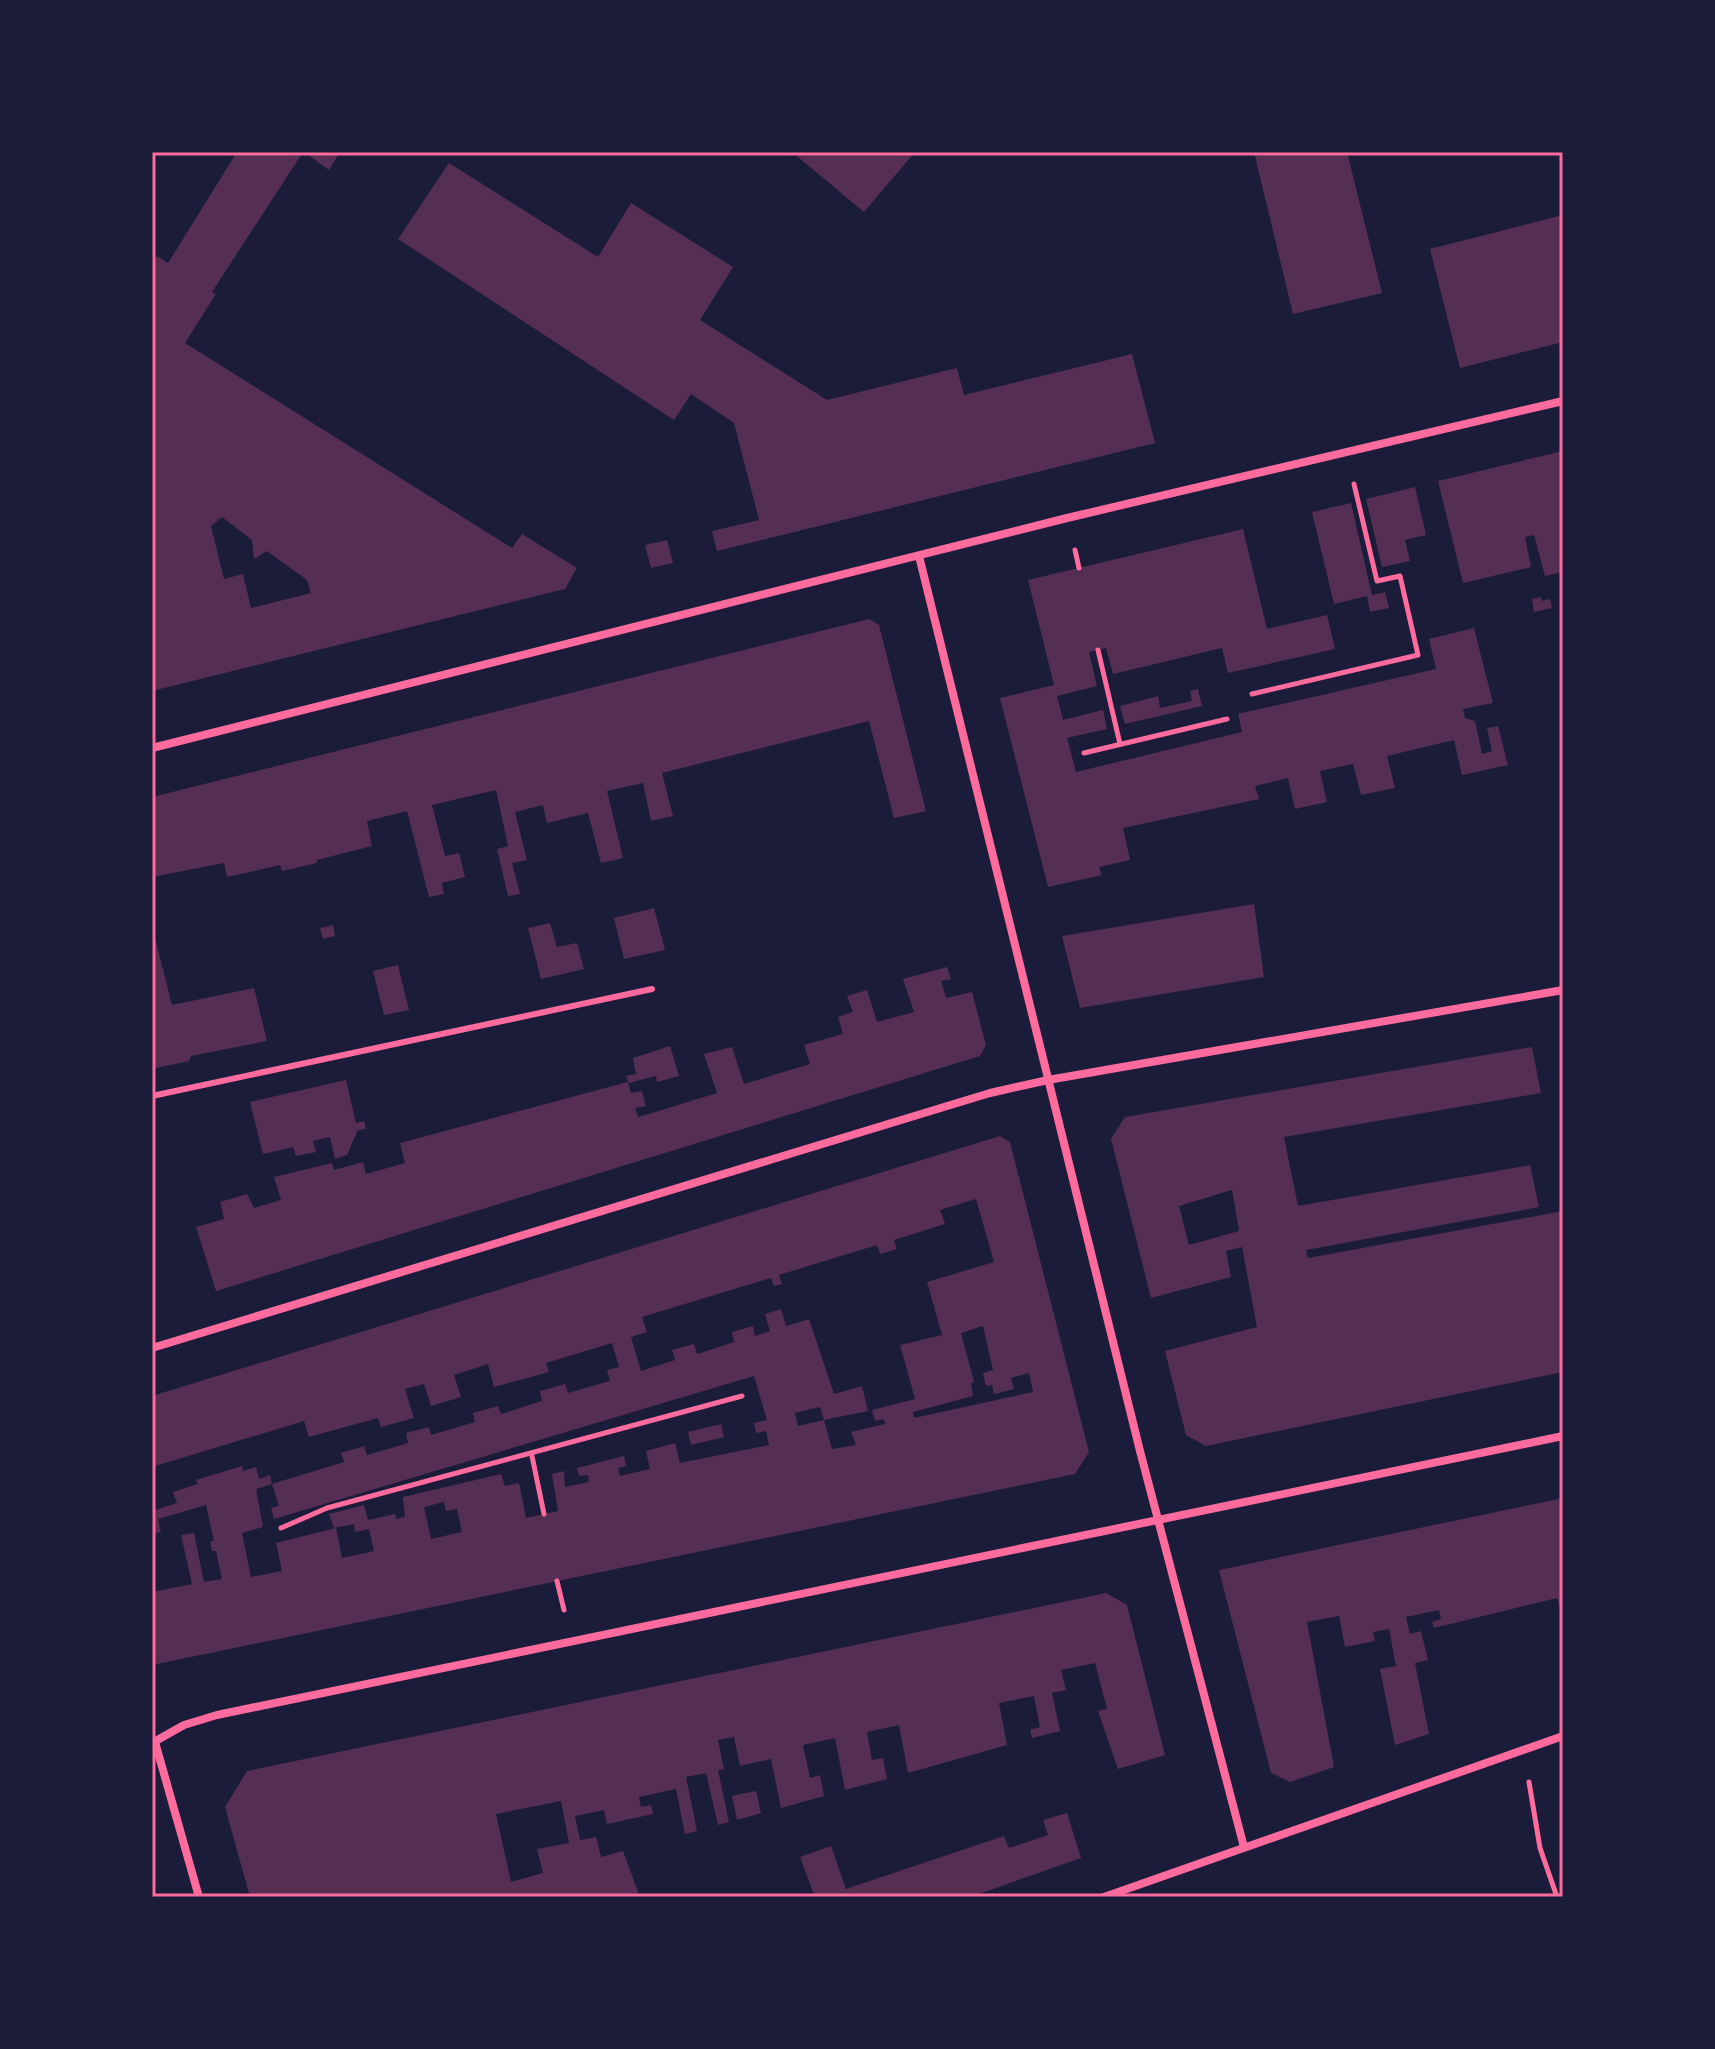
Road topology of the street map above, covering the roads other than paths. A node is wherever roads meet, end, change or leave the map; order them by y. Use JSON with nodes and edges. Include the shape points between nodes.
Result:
{"nodes":[{"id":1,"x":1563,"y":401,"type":"edge"},
{"id":2,"x":919,"y":556,"type":"junction"},
{"id":3,"x":152,"y":748,"type":"edge"},
{"id":4,"x":652,"y":989,"type":"dead end"},
{"id":5,"x":1563,"y":990,"type":"edge"},
{"id":6,"x":1048,"y":1080,"type":"junction"},
{"id":7,"x":152,"y":1096,"type":"edge"},
{"id":8,"x":152,"y":1348,"type":"edge"},
{"id":9,"x":1563,"y":1436,"type":"edge"},
{"id":10,"x":1158,"y":1521,"type":"junction"},
{"id":11,"x":1563,"y":1736,"type":"edge"},
{"id":12,"x":153,"y":1743,"type":"edge"},
{"id":13,"x":1244,"y":1847,"type":"junction"},
{"id":14,"x":199,"y":1897,"type":"edge"},
{"id":15,"x":1104,"y":1897,"type":"edge"}],
"edges":[{"from":1,"to":2,"type":"street"},
{"from":2,"to":3,"type":"street"},
{"from":2,"to":6,"type":"street"},
{"from":4,"to":7,"type":"lane"},
{"from":5,"to":6,"type":"street"},
{"from":6,"to":8,"type":"street","via":[[990,1093]]},
{"from":6,"to":10,"type":"street"},
{"from":9,"to":10,"type":"street"},
{"from":10,"to":12,"type":"street","via":[[217,1715],[184,1725]]},
{"from":10,"to":13,"type":"street"},
{"from":11,"to":13,"type":"street"},
{"from":12,"to":14,"type":"street"},
{"from":13,"to":15,"type":"street"}]}
